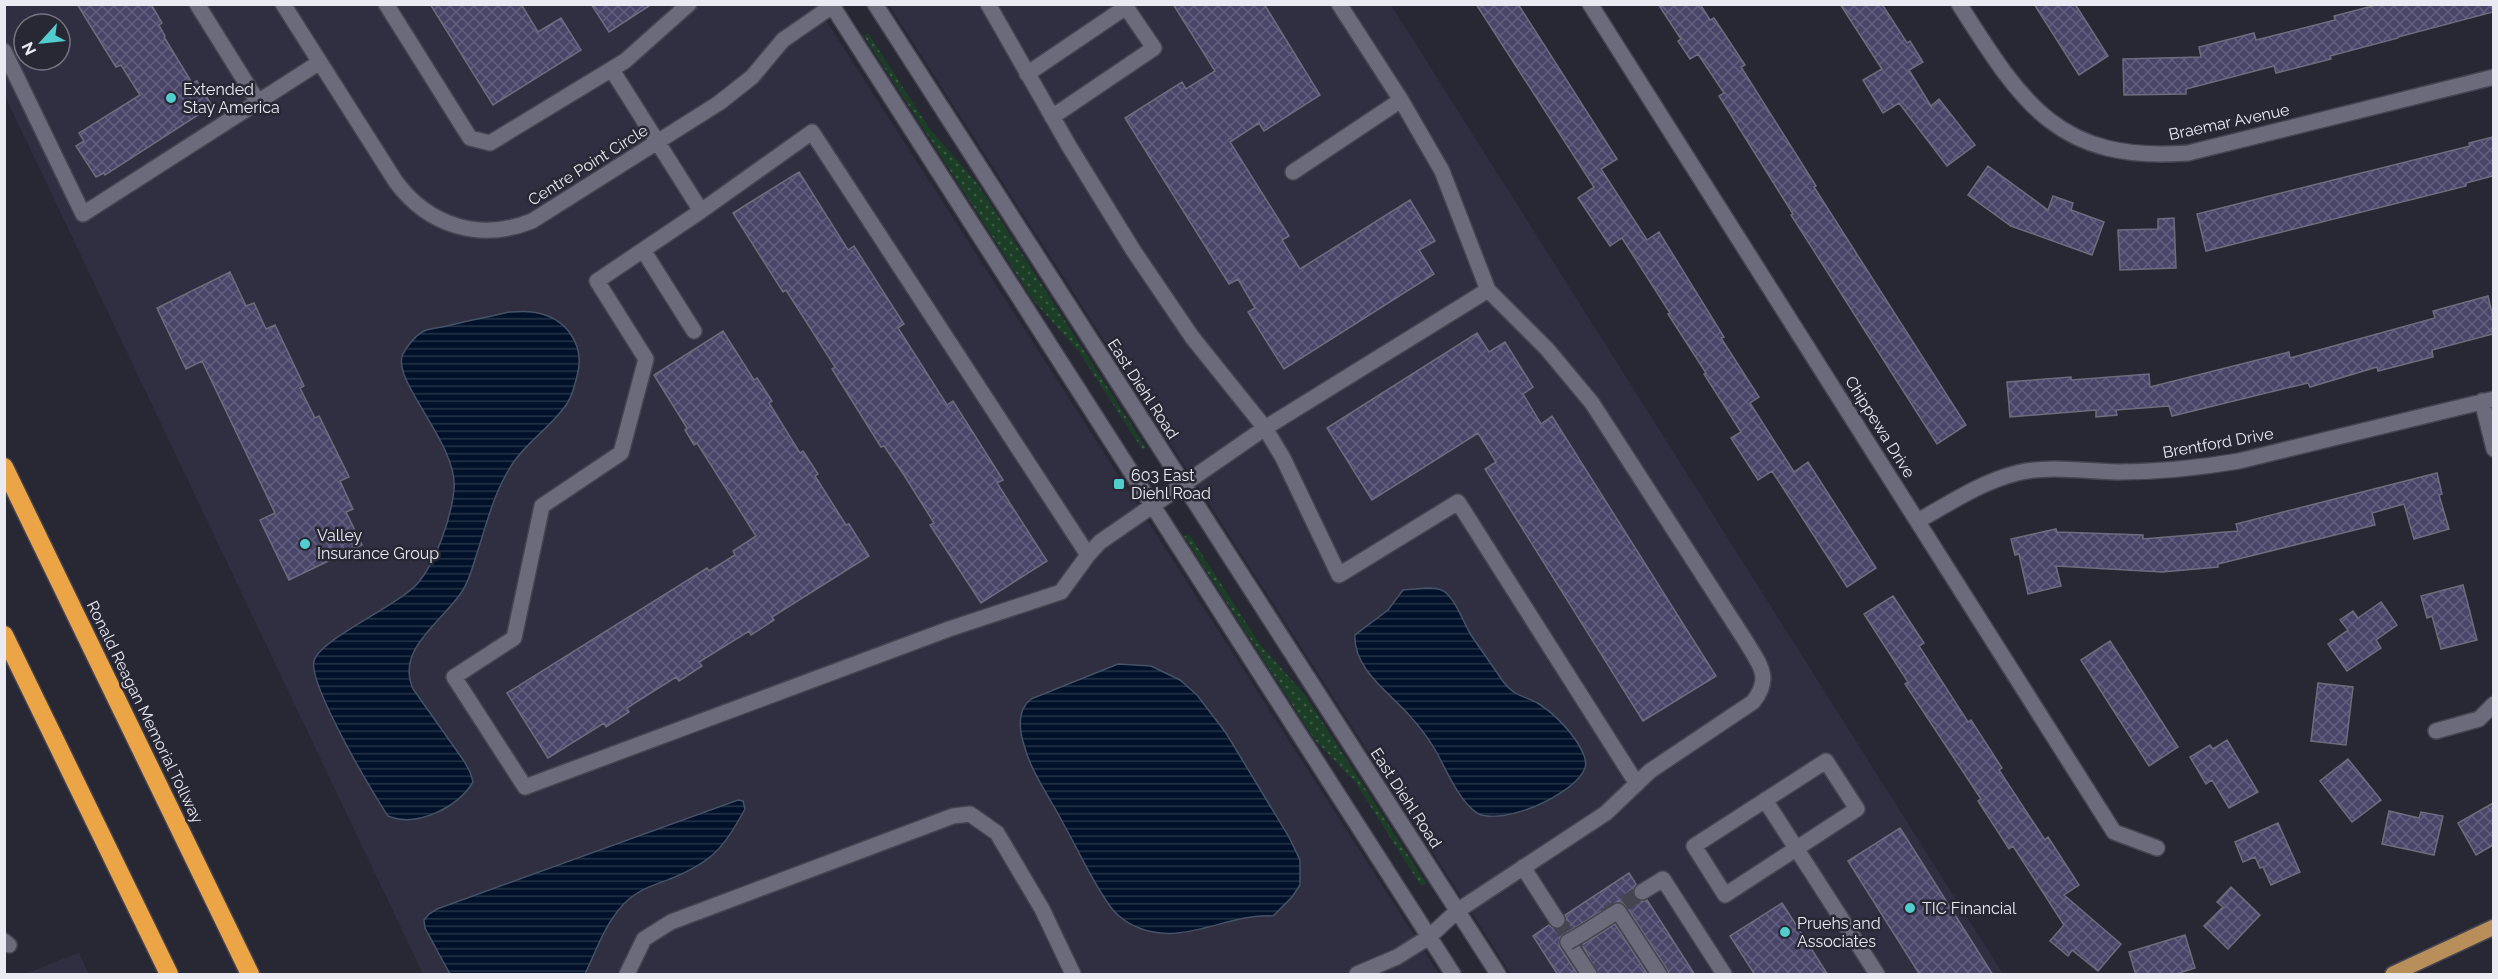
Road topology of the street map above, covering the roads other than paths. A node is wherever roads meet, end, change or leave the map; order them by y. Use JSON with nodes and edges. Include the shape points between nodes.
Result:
{"nodes":[{"id":1,"x":197,"y":4,"type":"edge"},
{"id":2,"x":283,"y":4,"type":"edge"},
{"id":3,"x":386,"y":4,"type":"edge"},
{"id":4,"x":689,"y":4,"type":"edge"},
{"id":5,"x":875,"y":4,"type":"edge"},
{"id":6,"x":988,"y":4,"type":"edge"},
{"id":7,"x":1339,"y":4,"type":"edge"},
{"id":8,"x":1590,"y":4,"type":"edge"},
{"id":9,"x":1959,"y":4,"type":"edge"},
{"id":10,"x":833,"y":5,"type":"edge"},
{"id":11,"x":4,"y":51,"type":"edge"},
{"id":12,"x":320,"y":62,"type":"junction"},
{"id":13,"x":612,"y":70,"type":"junction"},
{"id":14,"x":1027,"y":74,"type":"junction"},
{"id":15,"x":2493,"y":77,"type":"edge"},
{"id":16,"x":1401,"y":100,"type":"junction"},
{"id":17,"x":258,"y":102,"type":"junction"},
{"id":18,"x":1052,"y":117,"type":"junction"},
{"id":19,"x":657,"y":142,"type":"junction"},
{"id":20,"x":1293,"y":172,"type":"dead end"},
{"id":21,"x":701,"y":211,"type":"junction"},
{"id":22,"x":643,"y":250,"type":"junction"},
{"id":23,"x":1488,"y":290,"type":"junction"},
{"id":24,"x":693,"y":331,"type":"dead end"},
{"id":25,"x":2488,"y":400,"type":"edge"},
{"id":26,"x":1265,"y":428,"type":"junction"},
{"id":27,"x":2493,"y":449,"type":"edge"},
{"id":28,"x":4,"y":466,"type":"edge"},
{"id":29,"x":1182,"y":483,"type":"junction"},
{"id":30,"x":1152,"y":506,"type":"junction"},
{"id":31,"x":1918,"y":521,"type":"junction"},
{"id":32,"x":1088,"y":555,"type":"junction"},
{"id":33,"x":4,"y":635,"type":"edge"},
{"id":34,"x":2493,"y":704,"type":"edge"},
{"id":35,"x":2436,"y":732,"type":"dead end"},
{"id":36,"x":1637,"y":784,"type":"junction"},
{"id":37,"x":1765,"y":800,"type":"junction"},
{"id":38,"x":2157,"y":848,"type":"dead end"},
{"id":39,"x":1796,"y":849,"type":"junction"},
{"id":40,"x":1523,"y":867,"type":"junction"},
{"id":41,"x":1642,"y":892,"type":"tunnel mouth"},
{"id":42,"x":1457,"y":911,"type":"junction"},
{"id":43,"x":1557,"y":920,"type":"tunnel mouth"},
{"id":44,"x":2493,"y":927,"type":"edge"},
{"id":45,"x":1429,"y":937,"type":"junction"},
{"id":46,"x":169,"y":975,"type":"edge"},
{"id":47,"x":250,"y":975,"type":"edge"},
{"id":48,"x":627,"y":975,"type":"edge"},
{"id":49,"x":1073,"y":975,"type":"edge"},
{"id":50,"x":1357,"y":975,"type":"edge"},
{"id":51,"x":1453,"y":975,"type":"edge"},
{"id":52,"x":1498,"y":975,"type":"edge"},
{"id":53,"x":1589,"y":975,"type":"edge"},
{"id":54,"x":1659,"y":975,"type":"edge"},
{"id":55,"x":1724,"y":975,"type":"edge"},
{"id":56,"x":1877,"y":975,"type":"edge"},
{"id":57,"x":2393,"y":975,"type":"edge"}],
"edges":[{"from":1,"to":17,"type":"street"},
{"from":2,"to":12,"type":"street","name":"Centre Point Circle"},
{"from":3,"to":13,"type":"street","via":[[470,138],[490,143]]},
{"from":4,"to":13,"type":"street"},
{"from":5,"to":29,"type":"street","name":"East Diehl Road"},
{"from":6,"to":14,"type":"street"},
{"from":7,"to":16,"type":"street"},
{"from":8,"to":31,"type":"street","name":"Chippewa Drive"},
{"from":9,"to":15,"type":"street","name":"Braemar Avenue","via":[[2001,71],[2046,119],[2101,147],[2126,153],[2188,153]]},
{"from":10,"to":19,"type":"street","name":"Centre Point Circle","via":[[783,40],[742,86]]},
{"from":10,"to":30,"type":"street"},
{"from":11,"to":17,"type":"street","via":[[83,214]]},
{"from":12,"to":17,"type":"street"},
{"from":12,"to":19,"type":"street","name":"Centre Point Circle","via":[[402,190],[442,222],[461,228],[500,231],[532,221]]},
{"from":13,"to":19,"type":"street"},
{"from":14,"to":18,"type":"street"},
{"from":14,"to":18,"type":"street","via":[[1126,7],[1154,48]]},
{"from":16,"to":20,"type":"street"},
{"from":16,"to":23,"type":"street","via":[[1442,171]]},
{"from":18,"to":26,"type":"street","via":[[1189,333]]},
{"from":19,"to":21,"type":"street"},
{"from":21,"to":22,"type":"street"},
{"from":21,"to":32,"type":"street","via":[[812,132]]},
{"from":22,"to":24,"type":"street"},
{"from":22,"to":32,"type":"street","via":[[597,282],[646,359],[621,453],[542,506],[514,638],[454,677],[525,787],[949,629],[1061,592]]},
{"from":23,"to":26,"type":"street"},
{"from":23,"to":36,"type":"street","via":[[1547,349],[1592,403],[1764,677],[1762,691],[1753,702],[1650,771]]},
{"from":25,"to":27,"type":"street"},
{"from":25,"to":31,"type":"street","name":"Brentford Drive","via":[[2200,468],[2153,472],[2052,468],[2016,473],[1982,485]]},
{"from":26,"to":29,"type":"street"},
{"from":26,"to":36,"type":"street","via":[[1339,575],[1458,502]]},
{"from":28,"to":47,"type":"highway","name":"Ronald Reagan Memorial Tollway"},
{"from":29,"to":30,"type":"street"},
{"from":29,"to":42,"type":"street","name":"East Diehl Road"},
{"from":30,"to":32,"type":"street","via":[[1100,542]]},
{"from":30,"to":45,"type":"street"},
{"from":31,"to":38,"type":"street","name":"Chippewa Drive","via":[[2114,832]]},
{"from":33,"to":46,"type":"highway"},
{"from":34,"to":35,"type":"street","via":[[2480,719]]},
{"from":36,"to":40,"type":"street","via":[[1606,813]]},
{"from":37,"to":39,"type":"street"},
{"from":37,"to":39,"type":"street","via":[[1826,761],[1857,809]]},
{"from":37,"to":39,"type":"street","via":[[1694,846],[1725,895]]},
{"from":39,"to":56,"type":"street"},
{"from":40,"to":42,"type":"street"},
{"from":40,"to":43,"type":"street"},
{"from":41,"to":55,"type":"street","via":[[1663,879]]},
{"from":42,"to":45,"type":"street"},
{"from":42,"to":52,"type":"street","name":"East Diehl Road"},
{"from":44,"to":57,"type":"main road"},
{"from":45,"to":50,"type":"street"},
{"from":45,"to":51,"type":"street"},
{"from":48,"to":49,"type":"street","via":[[644,939],[671,922],[953,816],[969,814],[997,833],[1042,909]]},
{"from":53,"to":54,"type":"street","bridge":true,"via":[[1568,942],[1618,911]]}]}
